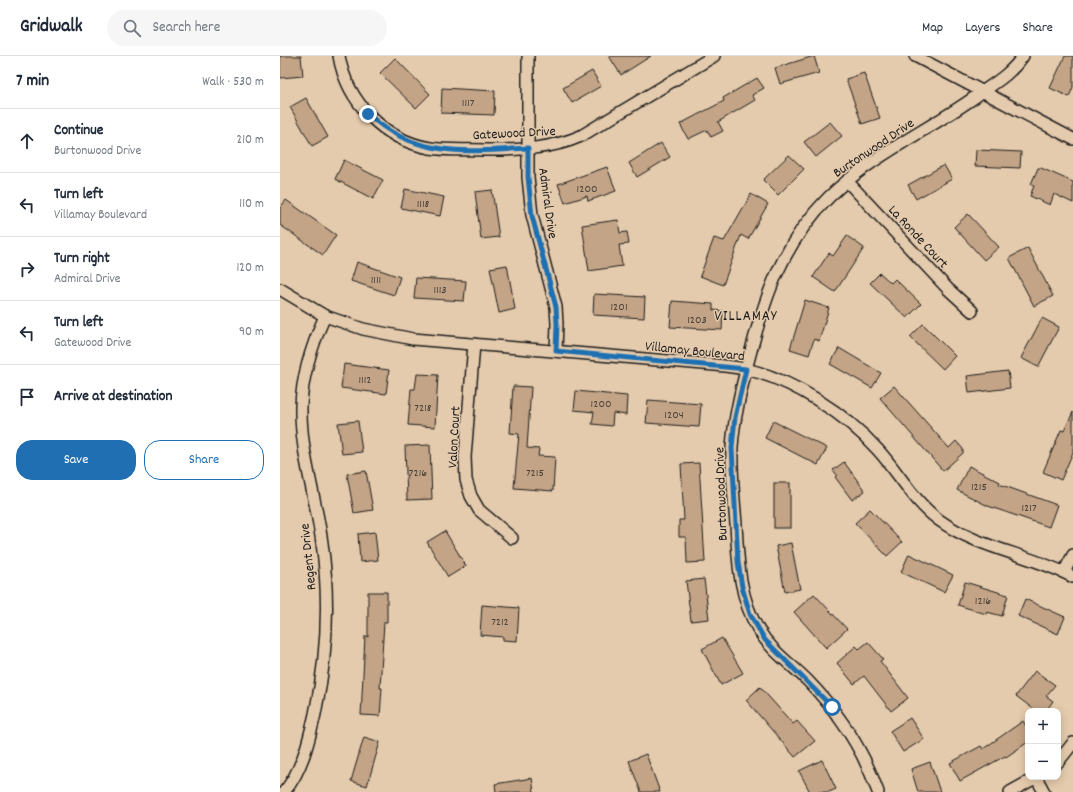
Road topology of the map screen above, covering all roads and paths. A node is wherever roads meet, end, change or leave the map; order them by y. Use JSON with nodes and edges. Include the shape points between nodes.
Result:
{"nodes":[{"id":1,"x":339,"y":56,"type":"edge"},
{"id":2,"x":528,"y":56,"type":"edge"},
{"id":3,"x":714,"y":56,"type":"edge"},
{"id":4,"x":914,"y":56,"type":"edge"},
{"id":5,"x":1023,"y":56,"type":"edge"},
{"id":6,"x":983,"y":91,"type":"junction"},
{"id":7,"x":1073,"y":139,"type":"edge"},
{"id":8,"x":528,"y":148,"type":"junction"},
{"id":9,"x":847,"y":181,"type":"junction"},
{"id":10,"x":280,"y":289,"type":"edge"},
{"id":11,"x":972,"y":311,"type":"dead end"},
{"id":12,"x":325,"y":316,"type":"junction"},
{"id":13,"x":474,"y":344,"type":"junction"},
{"id":14,"x":556,"y":351,"type":"junction"},
{"id":15,"x":746,"y":369,"type":"junction"},
{"id":16,"x":512,"y":538,"type":"dead end"},
{"id":17,"x":1073,"y":555,"type":"edge"},
{"id":18,"x":1068,"y":574,"type":"edge"},
{"id":19,"x":1073,"y":743,"type":"edge"},
{"id":20,"x":1061,"y":758,"type":"edge"},
{"id":21,"x":1031,"y":780,"type":"edge"},
{"id":22,"x":1038,"y":780,"type":"edge"},
{"id":23,"x":284,"y":792,"type":"edge"},
{"id":24,"x":878,"y":792,"type":"edge"},
{"id":25,"x":1010,"y":792,"type":"edge"},
{"id":26,"x":1044,"y":792,"type":"edge"}],
"edges":[{"from":1,"to":8,"type":"street","name":"Gatewood Drive","via":[[348,86],[360,105],[376,122],[403,139],[430,148]]},
{"from":2,"to":8,"type":"street","name":"Admiral Drive"},
{"from":3,"to":8,"type":"street","name":"Gatewood Drive","via":[[580,136],[555,146]]},
{"from":4,"to":6,"type":"street"},
{"from":5,"to":6,"type":"street","name":"Burtonwood Drive","via":[[1008,75]]},
{"from":6,"to":7,"type":"street"},
{"from":6,"to":9,"type":"street","name":"Burtonwood Drive"},
{"from":8,"to":14,"type":"street","name":"Admiral Drive","via":[[532,216],[556,307]]},
{"from":9,"to":11,"type":"street","name":"La Ronde Court","via":[[948,289]]},
{"from":9,"to":15,"type":"street","name":"Burtonwood Drive","via":[[811,218],[778,269],[766,297]]},
{"from":10,"to":12,"type":"street","name":"Villamay Boulevard"},
{"from":12,"to":13,"type":"street","name":"Villamay Boulevard","via":[[390,335]]},
{"from":12,"to":23,"type":"street","name":"Regent Drive","via":[[308,362],[301,405],[304,439],[322,543],[326,584],[325,644],[312,728],[296,775]]},
{"from":13,"to":14,"type":"street","name":"Villamay Boulevard"},
{"from":13,"to":16,"type":"street","name":"Valon Court","via":[[465,457],[466,480],[479,510]]},
{"from":14,"to":15,"type":"street","name":"Villamay Boulevard"},
{"from":15,"to":18,"type":"street","name":"Villamay Boulevard","via":[[792,387],[844,417],[878,450],[920,504],[941,521],[981,542],[1032,558]]},
{"from":15,"to":24,"type":"street","name":"Burtonwood Drive","via":[[735,417],[732,448],[738,562],[745,600],[765,640],[807,680],[845,724],[864,757]]},
{"from":17,"to":18,"type":"street"},
{"from":19,"to":20,"type":"street"},
{"from":21,"to":25,"type":"street"},
{"from":22,"to":26,"type":"street"}]}
